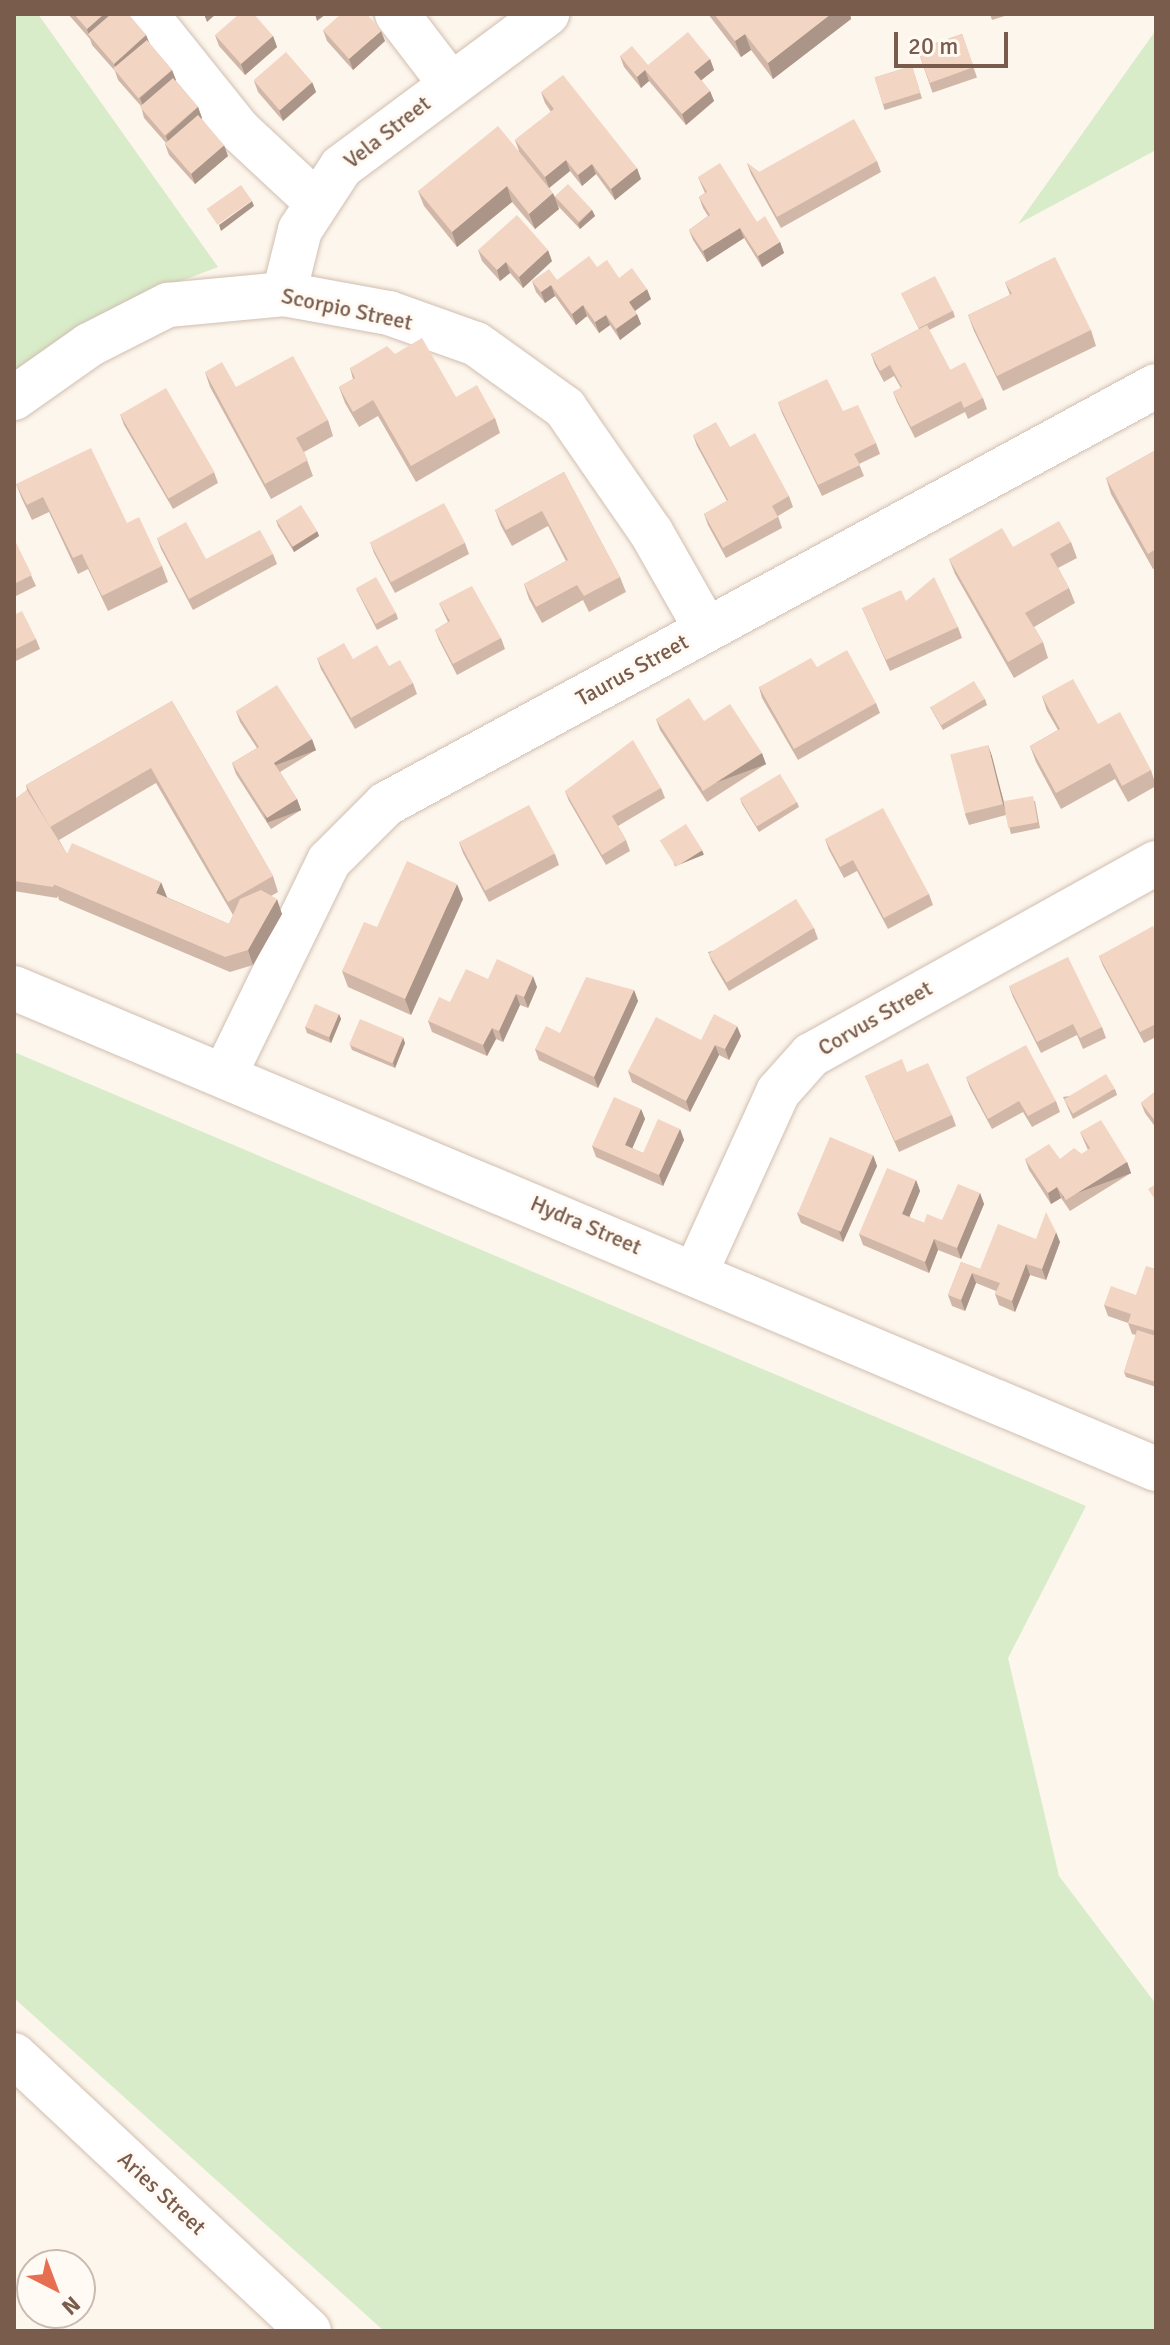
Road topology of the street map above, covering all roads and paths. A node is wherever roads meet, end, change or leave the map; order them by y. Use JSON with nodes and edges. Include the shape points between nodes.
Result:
{"nodes":[{"id":1,"x":146,"y":14,"type":"edge"},
{"id":2,"x":397,"y":14,"type":"edge"},
{"id":3,"x":547,"y":14,"type":"edge"},
{"id":4,"x":450,"y":83,"type":"junction"},
{"id":5,"x":314,"y":200,"type":"junction"},
{"id":6,"x":284,"y":294,"type":"junction"},
{"id":7,"x":1156,"y":386,"type":"edge"},
{"id":8,"x":14,"y":398,"type":"edge"},
{"id":9,"x":706,"y":629,"type":"junction"},
{"id":10,"x":1156,"y":863,"type":"edge"},
{"id":11,"x":14,"y":988,"type":"edge"},
{"id":12,"x":226,"y":1072,"type":"junction"},
{"id":13,"x":696,"y":1272,"type":"junction"},
{"id":14,"x":1156,"y":1469,"type":"edge"},
{"id":15,"x":14,"y":2055,"type":"edge"},
{"id":16,"x":309,"y":2331,"type":"edge"}],
"edges":[{"from":1,"to":5,"type":"street","via":[[239,130]]},
{"from":2,"to":4,"type":"street"},
{"from":3,"to":4,"type":"street","name":"Vela Street"},
{"from":4,"to":5,"type":"street","name":"Vela Street","via":[[341,167]]},
{"from":5,"to":6,"type":"street","name":"Vela Street"},
{"from":6,"to":8,"type":"street","name":"Scorpio Street","via":[[244,293],[140,315]]},
{"from":6,"to":9,"type":"street","name":"Scorpio Street","via":[[389,313],[476,344],[536,384],[594,448]]},
{"from":7,"to":9,"type":"street","name":"Taurus Street"},
{"from":9,"to":12,"type":"street","name":"Taurus Street","via":[[386,804],[347,839],[315,886]]},
{"from":10,"to":13,"type":"street","name":"Corvus Street","via":[[811,1055],[778,1092]]},
{"from":11,"to":12,"type":"street","name":"Hydra Street"},
{"from":12,"to":13,"type":"street","name":"Hydra Street"},
{"from":13,"to":14,"type":"street","name":"Hydra Street"},
{"from":15,"to":16,"type":"street","name":"Aries Street"}]}
